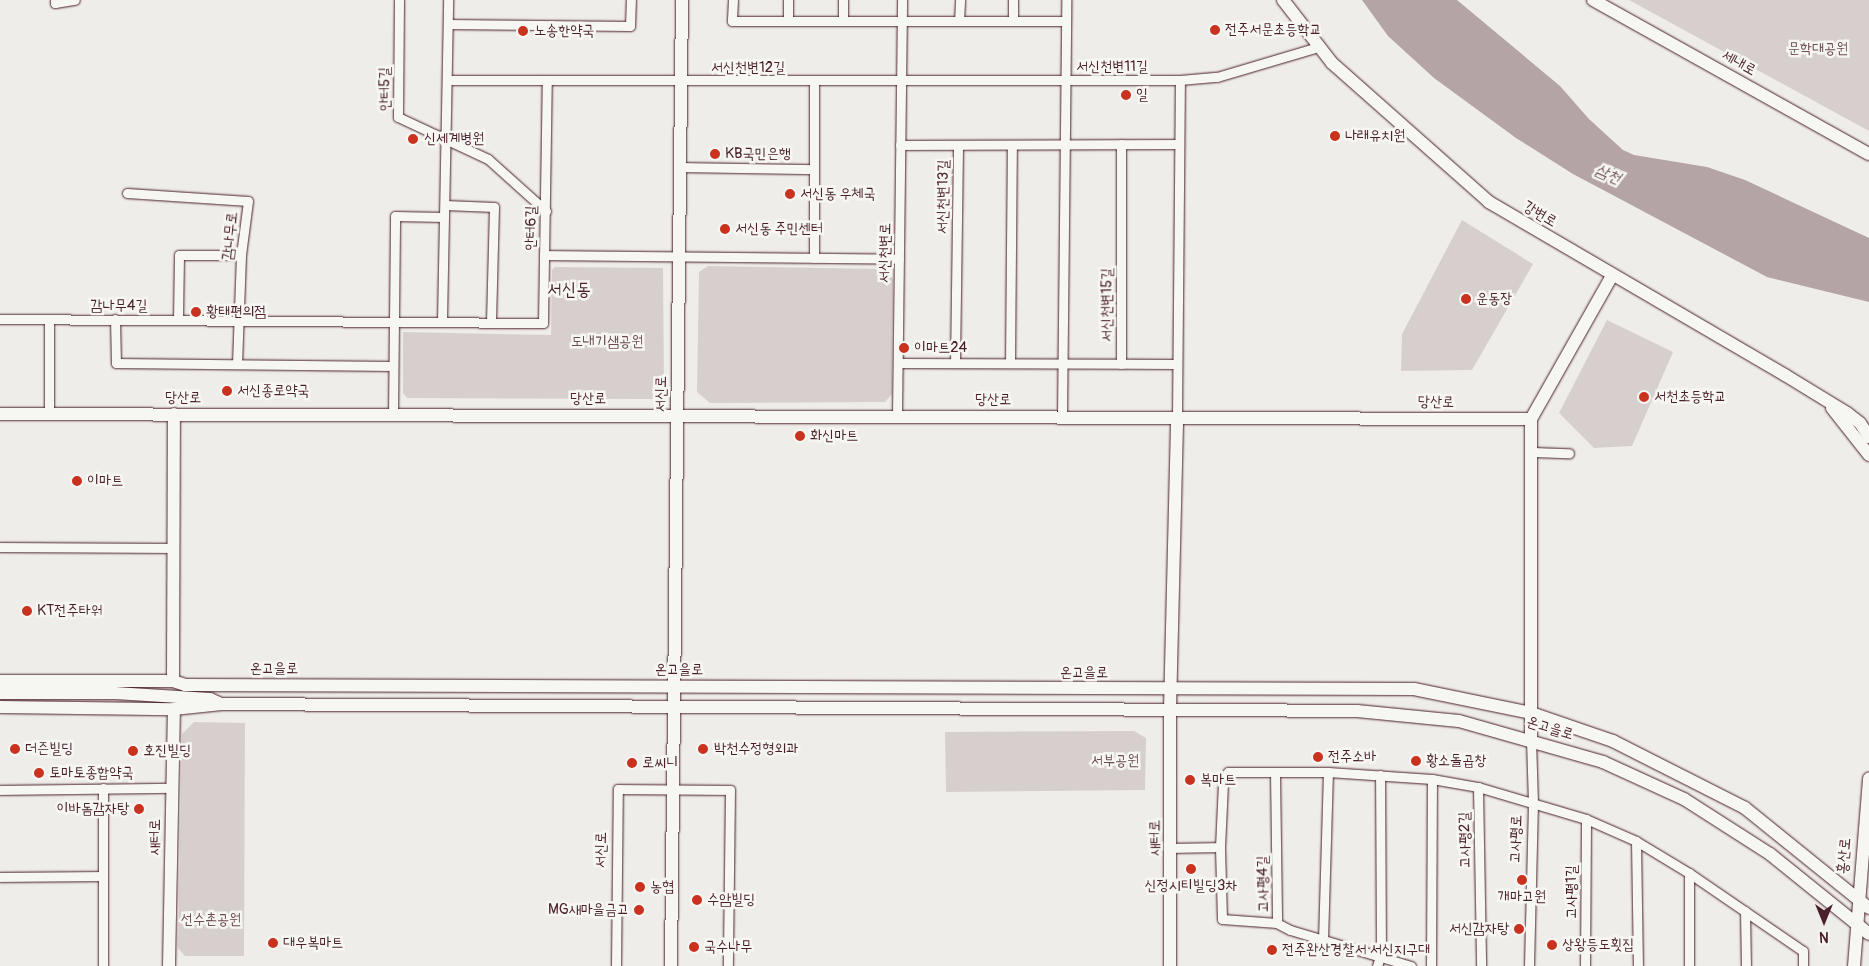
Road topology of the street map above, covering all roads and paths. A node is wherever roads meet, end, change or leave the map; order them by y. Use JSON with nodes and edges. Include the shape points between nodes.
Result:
{"nodes":[{"id":1,"x":55,"y":0,"type":"edge"},
{"id":2,"x":75,"y":0,"type":"edge"},
{"id":3,"x":399,"y":0,"type":"edge"},
{"id":4,"x":448,"y":0,"type":"edge"},
{"id":5,"x":631,"y":0,"type":"edge"},
{"id":6,"x":682,"y":0,"type":"edge"},
{"id":7,"x":733,"y":0,"type":"edge"},
{"id":8,"x":788,"y":0,"type":"edge"},
{"id":9,"x":843,"y":0,"type":"edge"},
{"id":10,"x":902,"y":0,"type":"edge"},
{"id":11,"x":960,"y":0,"type":"edge"},
{"id":12,"x":1013,"y":0,"type":"edge"},
{"id":13,"x":1066,"y":0,"type":"edge"},
{"id":14,"x":1282,"y":0,"type":"edge"},
{"id":15,"x":1593,"y":0,"type":"edge"},
{"id":16,"x":902,"y":20,"type":"junction"},
{"id":17,"x":788,"y":21,"type":"junction"},
{"id":18,"x":843,"y":21,"type":"junction"},
{"id":19,"x":959,"y":21,"type":"junction"},
{"id":20,"x":1012,"y":21,"type":"junction"},
{"id":21,"x":1066,"y":21,"type":"junction"},
{"id":22,"x":448,"y":24,"type":"junction"},
{"id":23,"x":1318,"y":47,"type":"junction"},
{"id":24,"x":448,"y":80,"type":"junction"},
{"id":25,"x":547,"y":80,"type":"junction"},
{"id":26,"x":1180,"y":80,"type":"junction"},
{"id":27,"x":1066,"y":81,"type":"junction"},
{"id":28,"x":682,"y":82,"type":"junction"},
{"id":29,"x":814,"y":82,"type":"junction"},
{"id":30,"x":901,"y":82,"type":"junction"},
{"id":31,"x":446,"y":139,"type":"junction"},
{"id":32,"x":1121,"y":144,"type":"junction"},
{"id":33,"x":1178,"y":144,"type":"junction"},
{"id":34,"x":958,"y":145,"type":"junction"},
{"id":35,"x":1012,"y":145,"type":"junction"},
{"id":36,"x":1067,"y":145,"type":"junction"},
{"id":37,"x":900,"y":146,"type":"junction"},
{"id":38,"x":1869,"y":154,"type":"edge"},
{"id":39,"x":682,"y":167,"type":"junction"},
{"id":40,"x":814,"y":169,"type":"junction"},
{"id":41,"x":127,"y":193,"type":"dead end"},
{"id":42,"x":445,"y":205,"type":"junction"},
{"id":43,"x":546,"y":211,"type":"junction"},
{"id":44,"x":444,"y":217,"type":"junction"},
{"id":45,"x":241,"y":255,"type":"junction"},
{"id":46,"x":544,"y":255,"type":"junction"},
{"id":47,"x":679,"y":258,"type":"junction"},
{"id":48,"x":814,"y":258,"type":"junction"},
{"id":49,"x":899,"y":259,"type":"junction"},
{"id":50,"x":1612,"y":276,"type":"junction"},
{"id":51,"x":0,"y":319,"type":"edge"},
{"id":52,"x":48,"y":319,"type":"junction"},
{"id":53,"x":115,"y":319,"type":"junction"},
{"id":54,"x":238,"y":319,"type":"junction"},
{"id":55,"x":178,"y":320,"type":"junction"},
{"id":56,"x":393,"y":320,"type":"junction"},
{"id":57,"x":442,"y":321,"type":"junction"},
{"id":58,"x":491,"y":322,"type":"junction"},
{"id":59,"x":898,"y":363,"type":"junction"},
{"id":60,"x":955,"y":363,"type":"junction"},
{"id":61,"x":1010,"y":363,"type":"junction"},
{"id":62,"x":237,"y":364,"type":"junction"},
{"id":63,"x":1062,"y":364,"type":"junction"},
{"id":64,"x":1121,"y":364,"type":"junction"},
{"id":65,"x":1177,"y":364,"type":"junction"},
{"id":66,"x":393,"y":366,"type":"junction"},
{"id":67,"x":1824,"y":399,"type":"junction"},
{"id":68,"x":1847,"y":413,"type":"junction"},
{"id":69,"x":0,"y":414,"type":"edge"},
{"id":70,"x":48,"y":414,"type":"junction"},
{"id":71,"x":174,"y":414,"type":"junction"},
{"id":72,"x":392,"y":415,"type":"junction"},
{"id":73,"x":676,"y":416,"type":"junction"},
{"id":74,"x":897,"y":416,"type":"junction"},
{"id":75,"x":1062,"y":416,"type":"junction"},
{"id":76,"x":1177,"y":416,"type":"junction"},
{"id":77,"x":1869,"y":418,"type":"edge"},
{"id":78,"x":1531,"y":419,"type":"junction"},
{"id":79,"x":1869,"y":436,"type":"edge"},
{"id":80,"x":1531,"y":452,"type":"junction"},
{"id":81,"x":1569,"y":453,"type":"dead end"},
{"id":82,"x":1869,"y":455,"type":"edge"},
{"id":83,"x":0,"y":547,"type":"edge"},
{"id":84,"x":174,"y":548,"type":"junction"},
{"id":85,"x":0,"y":680,"type":"edge"},
{"id":86,"x":179,"y":683,"type":"junction"},
{"id":87,"x":674,"y":686,"type":"junction"},
{"id":88,"x":1173,"y":690,"type":"junction"},
{"id":89,"x":0,"y":693,"type":"edge"},
{"id":90,"x":115,"y":693,"type":"junction"},
{"id":91,"x":222,"y":704,"type":"junction"},
{"id":92,"x":0,"y":707,"type":"edge"},
{"id":93,"x":674,"y":708,"type":"junction"},
{"id":94,"x":174,"y":709,"type":"junction"},
{"id":95,"x":1170,"y":710,"type":"junction"},
{"id":96,"x":1531,"y":713,"type":"junction"},
{"id":97,"x":1531,"y":739,"type":"junction"},
{"id":98,"x":1275,"y":772,"type":"junction"},
{"id":99,"x":1328,"y":772,"type":"junction"},
{"id":100,"x":1380,"y":775,"type":"junction"},
{"id":101,"x":1432,"y":779,"type":"junction"},
{"id":102,"x":1869,"y":779,"type":"edge"},
{"id":103,"x":1478,"y":787,"type":"junction"},
{"id":104,"x":103,"y":788,"type":"junction"},
{"id":105,"x":172,"y":788,"type":"junction"},
{"id":106,"x":672,"y":789,"type":"junction"},
{"id":107,"x":0,"y":790,"type":"edge"},
{"id":108,"x":1533,"y":803,"type":"junction"},
{"id":109,"x":1586,"y":819,"type":"junction"},
{"id":110,"x":1636,"y":842,"type":"junction"},
{"id":111,"x":1220,"y":847,"type":"junction"},
{"id":112,"x":1172,"y":848,"type":"junction"},
{"id":113,"x":1689,"y":873,"type":"junction"},
{"id":114,"x":102,"y":876,"type":"junction"},
{"id":115,"x":3,"y":877,"type":"edge"},
{"id":116,"x":1858,"y":899,"type":"junction"},
{"id":117,"x":1869,"y":908,"type":"edge"},
{"id":118,"x":1746,"y":912,"type":"junction"},
{"id":119,"x":1277,"y":923,"type":"junction"},
{"id":120,"x":1856,"y":925,"type":"junction"},
{"id":121,"x":1869,"y":934,"type":"edge"},
{"id":122,"x":1324,"y":940,"type":"junction"},
{"id":123,"x":1381,"y":954,"type":"junction"},
{"id":124,"x":103,"y":966,"type":"edge"},
{"id":125,"x":169,"y":966,"type":"edge"},
{"id":126,"x":616,"y":966,"type":"edge"},
{"id":127,"x":671,"y":966,"type":"edge"},
{"id":128,"x":728,"y":966,"type":"edge"},
{"id":129,"x":1170,"y":966,"type":"edge"},
{"id":130,"x":1377,"y":966,"type":"edge"},
{"id":131,"x":1411,"y":966,"type":"edge"},
{"id":132,"x":1431,"y":966,"type":"edge"},
{"id":133,"x":1481,"y":966,"type":"edge"},
{"id":134,"x":1529,"y":966,"type":"edge"},
{"id":135,"x":1585,"y":966,"type":"edge"},
{"id":136,"x":1638,"y":966,"type":"edge"},
{"id":137,"x":1689,"y":966,"type":"edge"},
{"id":138,"x":1746,"y":966,"type":"edge"},
{"id":139,"x":1803,"y":966,"type":"edge"},
{"id":140,"x":1854,"y":966,"type":"edge"}],
"edges":[{"from":1,"to":2,"type":"street","via":[[55,3]]},
{"from":3,"to":31,"type":"street","name":"안터5길","via":[[398,117]]},
{"from":4,"to":22,"type":"street"},
{"from":5,"to":22,"type":"street","via":[[630,26]]},
{"from":6,"to":28,"type":"street","name":"서신로"},
{"from":7,"to":17,"type":"street","via":[[732,21]]},
{"from":8,"to":17,"type":"street"},
{"from":9,"to":18,"type":"street"},
{"from":10,"to":16,"type":"street","name":"서신천변로"},
{"from":11,"to":19,"type":"street"},
{"from":12,"to":20,"type":"street"},
{"from":13,"to":21,"type":"street"},
{"from":14,"to":23,"type":"street","name":"강변로"},
{"from":15,"to":38,"type":"street","name":"세내로"},
{"from":16,"to":18,"type":"street"},
{"from":16,"to":19,"type":"street"},
{"from":16,"to":30,"type":"street","name":"서신천변로"},
{"from":17,"to":18,"type":"street"},
{"from":19,"to":20,"type":"street"},
{"from":20,"to":21,"type":"street"},
{"from":21,"to":27,"type":"street"},
{"from":22,"to":24,"type":"street"},
{"from":23,"to":26,"type":"street","name":"서신천변11길","via":[[1217,77]]},
{"from":23,"to":50,"type":"street","name":"강변로","via":[[1490,202]]},
{"from":24,"to":25,"type":"street"},
{"from":24,"to":31,"type":"street"},
{"from":25,"to":28,"type":"street"},
{"from":25,"to":43,"type":"street","name":"안터6길"},
{"from":26,"to":27,"type":"street","name":"서신천변11길"},
{"from":26,"to":33,"type":"street"},
{"from":27,"to":30,"type":"street","name":"서신천변11길"},
{"from":27,"to":36,"type":"street"},
{"from":28,"to":29,"type":"street","name":"서신천변12길"},
{"from":28,"to":39,"type":"street","name":"서신로"},
{"from":29,"to":30,"type":"street","name":"서신천변12길"},
{"from":29,"to":40,"type":"street"},
{"from":30,"to":37,"type":"street","name":"서신천변로"},
{"from":31,"to":42,"type":"street"},
{"from":31,"to":43,"type":"street","name":"안터5길","via":[[488,159]]},
{"from":32,"to":33,"type":"street","name":"서신천변13길"},
{"from":32,"to":36,"type":"street","name":"서신천변13길"},
{"from":32,"to":64,"type":"street","name":"서신천변15길"},
{"from":33,"to":65,"type":"street"},
{"from":34,"to":35,"type":"street","name":"서신천변13길"},
{"from":34,"to":37,"type":"street","name":"서신천변13길"},
{"from":34,"to":60,"type":"street","name":"서신천변13길"},
{"from":35,"to":36,"type":"street","name":"서신천변13길"},
{"from":35,"to":61,"type":"street"},
{"from":36,"to":63,"type":"street"},
{"from":37,"to":49,"type":"street","name":"서신천변로"},
{"from":39,"to":40,"type":"street"},
{"from":39,"to":47,"type":"street","name":"서신로"},
{"from":40,"to":48,"type":"street"},
{"from":41,"to":45,"type":"street","name":"감나무로","via":[[248,201]]},
{"from":42,"to":44,"type":"street"},
{"from":42,"to":58,"type":"street","via":[[494,207]]},
{"from":43,"to":46,"type":"street","name":"안터6길"},
{"from":44,"to":56,"type":"street","via":[[395,216]]},
{"from":44,"to":57,"type":"street"},
{"from":45,"to":54,"type":"street","name":"감나무로"},
{"from":45,"to":55,"type":"street","via":[[179,255]]},
{"from":46,"to":47,"type":"street"},
{"from":46,"to":58,"type":"street","name":"안터6길","via":[[543,323]]},
{"from":47,"to":48,"type":"street"},
{"from":47,"to":73,"type":"street","name":"서신로"},
{"from":48,"to":49,"type":"street"},
{"from":49,"to":59,"type":"street","name":"서신천변로"},
{"from":50,"to":67,"type":"street","name":"강변로"},
{"from":50,"to":78,"type":"street"},
{"from":51,"to":52,"type":"street","name":"감나무4길"},
{"from":52,"to":53,"type":"street","name":"감나무4길"},
{"from":52,"to":70,"type":"street"},
{"from":53,"to":55,"type":"street","name":"감나무4길"},
{"from":53,"to":62,"type":"street","via":[[116,363]]},
{"from":54,"to":55,"type":"street","name":"감나무4길"},
{"from":54,"to":56,"type":"street","name":"안터6길"},
{"from":54,"to":62,"type":"street","name":"감나무로"},
{"from":56,"to":57,"type":"street","name":"안터6길"},
{"from":56,"to":66,"type":"street"},
{"from":57,"to":58,"type":"street","name":"안터6길"},
{"from":59,"to":60,"type":"street","name":"서신천변15길"},
{"from":59,"to":74,"type":"street","name":"서신천변로"},
{"from":60,"to":61,"type":"street","name":"서신천변15길"},
{"from":61,"to":63,"type":"street","name":"서신천변15길"},
{"from":62,"to":66,"type":"street"},
{"from":63,"to":64,"type":"street","name":"서신천변15길"},
{"from":63,"to":75,"type":"street"},
{"from":64,"to":65,"type":"street","name":"서신천변15길"},
{"from":65,"to":76,"type":"street"},
{"from":66,"to":72,"type":"street"},
{"from":67,"to":68,"type":"street","name":"강변로"},
{"from":67,"to":82,"type":"street","name":"강변로"},
{"from":68,"to":77,"type":"street"},
{"from":68,"to":79,"type":"street","name":"강변로"},
{"from":69,"to":70,"type":"street","name":"당산로"},
{"from":70,"to":71,"type":"street","name":"당산로"},
{"from":71,"to":72,"type":"street","name":"당산로"},
{"from":71,"to":84,"type":"street"},
{"from":72,"to":73,"type":"street","name":"당산로"},
{"from":73,"to":74,"type":"street","name":"당산로"},
{"from":73,"to":87,"type":"street","name":"서신로"},
{"from":74,"to":75,"type":"street","name":"당산로"},
{"from":75,"to":76,"type":"street","name":"당산로"},
{"from":76,"to":78,"type":"street","name":"당산로"},
{"from":76,"to":88,"type":"street"},
{"from":78,"to":80,"type":"street","name":"온고을로"},
{"from":80,"to":81,"type":"street"},
{"from":80,"to":96,"type":"street","name":"온고을로"},
{"from":83,"to":84,"type":"street"},
{"from":84,"to":86,"type":"street"},
{"from":85,"to":86,"type":"street","name":"온고을로"},
{"from":86,"to":87,"type":"street","name":"온고을로"},
{"from":86,"to":90,"type":"street","name":"온고을로","via":[[178,689]]},
{"from":87,"to":88,"type":"street","name":"온고을로"},
{"from":87,"to":93,"type":"street","name":"서신로"},
{"from":88,"to":95,"type":"street"},
{"from":88,"to":96,"type":"street","name":"온고을로","via":[[1414,688]]},
{"from":89,"to":90,"type":"street","name":"온고을로"},
{"from":90,"to":91,"type":"street","name":"온고을로","via":[[210,699]]},
{"from":91,"to":93,"type":"street","name":"온고을로"},
{"from":91,"to":94,"type":"street","name":"온고을로"},
{"from":92,"to":94,"type":"street","name":"온고을로"},
{"from":93,"to":95,"type":"street","name":"온고을로"},
{"from":93,"to":106,"type":"street","name":"서신로"},
{"from":94,"to":105,"type":"street","name":"새터로"},
{"from":95,"to":97,"type":"street","name":"온고을로","via":[[1357,711],[1459,720]]},
{"from":95,"to":112,"type":"street","name":"새터로"},
{"from":96,"to":97,"type":"street","name":"고사평로"},
{"from":96,"to":116,"type":"street","name":"온고을로","via":[[1613,741],[1745,808]]},
{"from":97,"to":108,"type":"street","name":"고사평로"},
{"from":97,"to":120,"type":"street","name":"온고을로","via":[[1602,762],[1684,799],[1770,854],[1844,911]]},
{"from":98,"to":99,"type":"street"},
{"from":98,"to":111,"type":"street","via":[[1228,772],[1223,783]]},
{"from":98,"to":119,"type":"street","name":"고사평4길"},
{"from":99,"to":100,"type":"street"},
{"from":99,"to":122,"type":"street"},
{"from":100,"to":101,"type":"street"},
{"from":100,"to":123,"type":"street"},
{"from":101,"to":103,"type":"street"},
{"from":101,"to":132,"type":"street"},
{"from":102,"to":116,"type":"street","name":"홍산로"},
{"from":103,"to":108,"type":"street"},
{"from":103,"to":133,"type":"street","name":"고사평2길"},
{"from":104,"to":105,"type":"street"},
{"from":104,"to":107,"type":"street"},
{"from":104,"to":114,"type":"street"},
{"from":105,"to":125,"type":"street","name":"새터로"},
{"from":106,"to":126,"type":"street","name":"서신로","via":[[618,789]]},
{"from":106,"to":127,"type":"street","name":"서신로"},
{"from":106,"to":128,"type":"street","via":[[730,790]]},
{"from":108,"to":109,"type":"street"},
{"from":108,"to":134,"type":"street","name":"고사평로"},
{"from":109,"to":110,"type":"street"},
{"from":109,"to":135,"type":"street","name":"고사평1길"},
{"from":110,"to":113,"type":"street"},
{"from":110,"to":136,"type":"street"},
{"from":111,"to":112,"type":"street"},
{"from":111,"to":119,"type":"street","name":"고사평4길","via":[[1222,919]]},
{"from":112,"to":129,"type":"street","name":"새터로"},
{"from":113,"to":118,"type":"street"},
{"from":113,"to":137,"type":"street"},
{"from":114,"to":115,"type":"street"},
{"from":114,"to":124,"type":"street"},
{"from":116,"to":117,"type":"street","name":"온고을로"},
{"from":116,"to":120,"type":"street","name":"홍산로"},
{"from":118,"to":138,"type":"street"},
{"from":118,"to":139,"type":"street","via":[[1803,951]]},
{"from":119,"to":122,"type":"street","name":"고사평4길"},
{"from":120,"to":121,"type":"street","name":"온고을로"},
{"from":120,"to":140,"type":"street","name":"홍산로"},
{"from":122,"to":123,"type":"street","name":"고사평4길"},
{"from":123,"to":130,"type":"street"},
{"from":123,"to":131,"type":"street","name":"고사평4길"}]}
